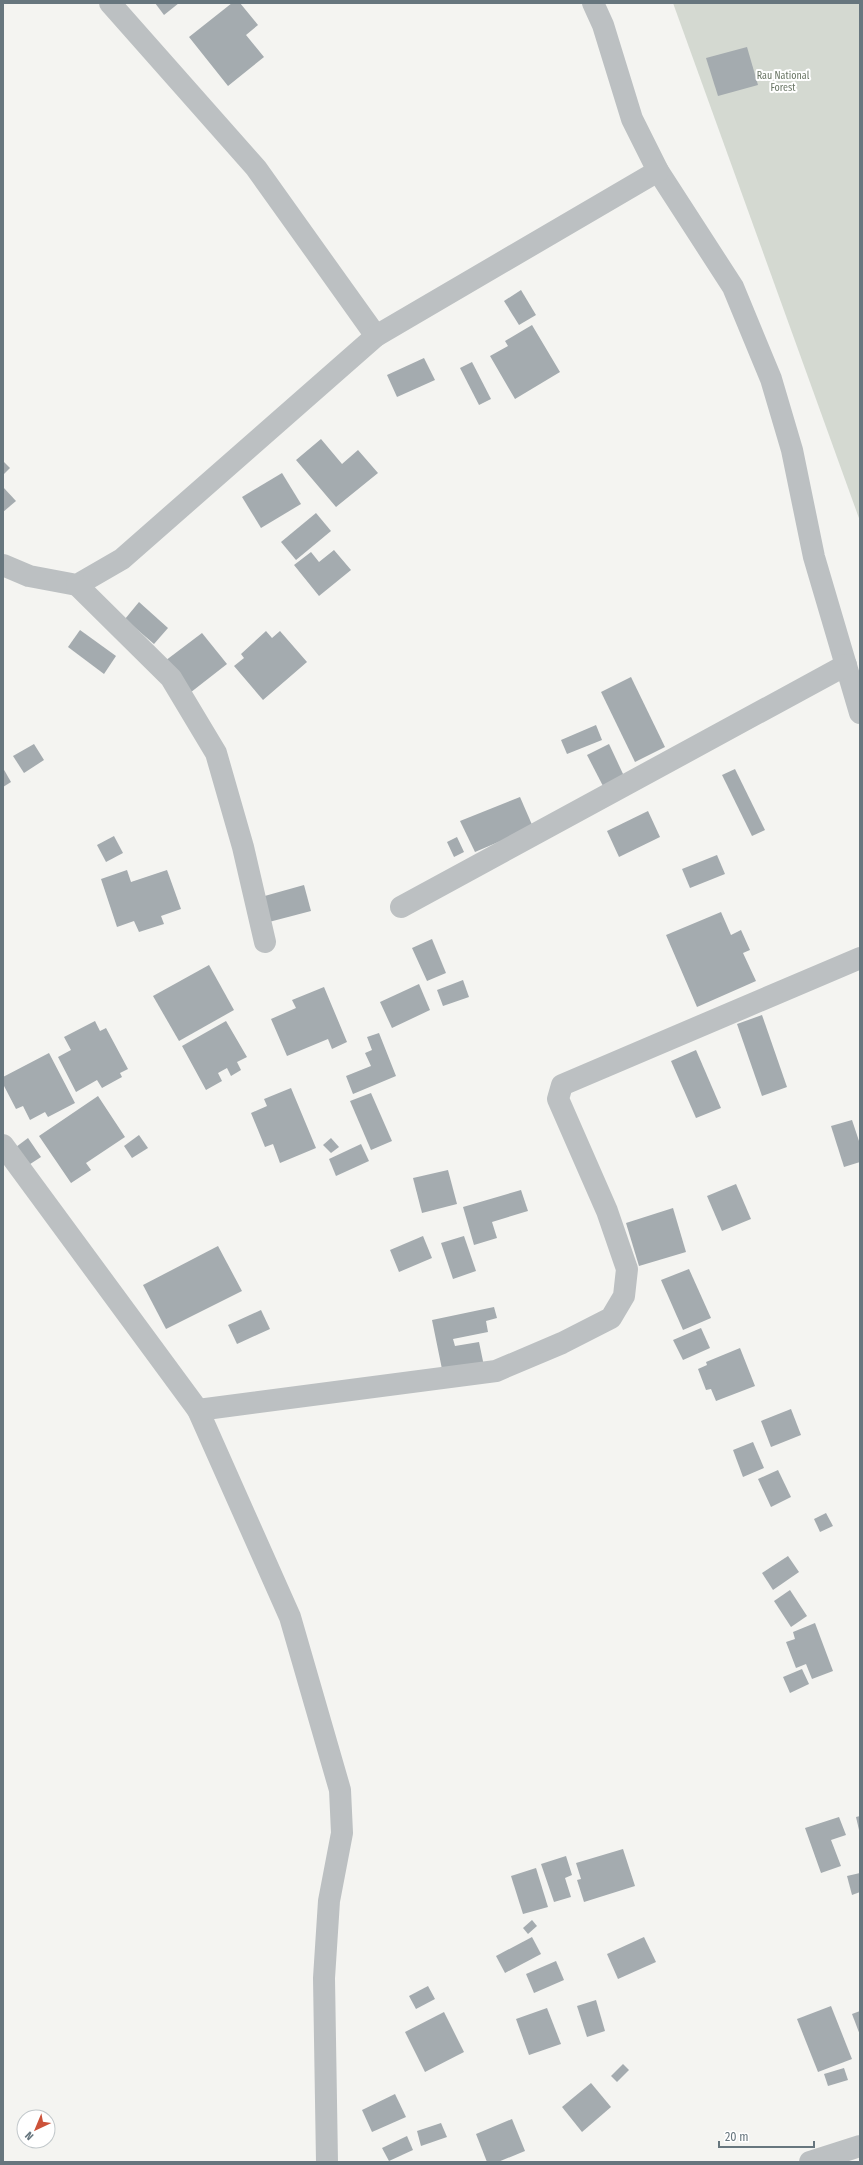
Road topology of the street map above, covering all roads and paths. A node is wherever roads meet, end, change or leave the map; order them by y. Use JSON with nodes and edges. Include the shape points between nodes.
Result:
{"nodes":[{"id":1,"x":110,"y":3,"type":"edge"},
{"id":2,"x":592,"y":3,"type":"edge"},
{"id":3,"x":658,"y":171,"type":"junction"},
{"id":4,"x":376,"y":336,"type":"junction"},
{"id":5,"x":3,"y":565,"type":"edge"},
{"id":6,"x":77,"y":586,"type":"junction"},
{"id":7,"x":846,"y":665,"type":"junction"},
{"id":8,"x":860,"y":713,"type":"edge"},
{"id":9,"x":401,"y":907,"type":"dead end"},
{"id":10,"x":265,"y":942,"type":"dead end"},
{"id":11,"x":860,"y":958,"type":"edge"},
{"id":12,"x":3,"y":1146,"type":"edge"},
{"id":13,"x":198,"y":1410,"type":"junction"},
{"id":14,"x":860,"y":2146,"type":"edge"},
{"id":15,"x":327,"y":2162,"type":"edge"},
{"id":16,"x":810,"y":2162,"type":"edge"}],
"edges":[{"from":1,"to":4,"type":"street","via":[[256,168]]},
{"from":2,"to":3,"type":"street","via":[[603,25],[632,119]]},
{"from":3,"to":4,"type":"street"},
{"from":3,"to":7,"type":"street","via":[[733,287],[771,379],[792,450],[814,557]]},
{"from":4,"to":6,"type":"street","via":[[122,559]]},
{"from":5,"to":6,"type":"street","via":[[29,576]]},
{"from":6,"to":10,"type":"street","via":[[171,678],[216,753],[244,847]]},
{"from":7,"to":8,"type":"street"},
{"from":7,"to":9,"type":"street"},
{"from":11,"to":13,"type":"street","via":[[562,1085],[558,1099],[607,1211],[627,1269],[624,1296],[611,1318],[562,1343],[496,1371]]},
{"from":12,"to":13,"type":"street"},
{"from":13,"to":15,"type":"street","via":[[290,1617],[340,1790],[342,1833],[329,1901],[324,1978]]},
{"from":14,"to":16,"type":"street"}]}
